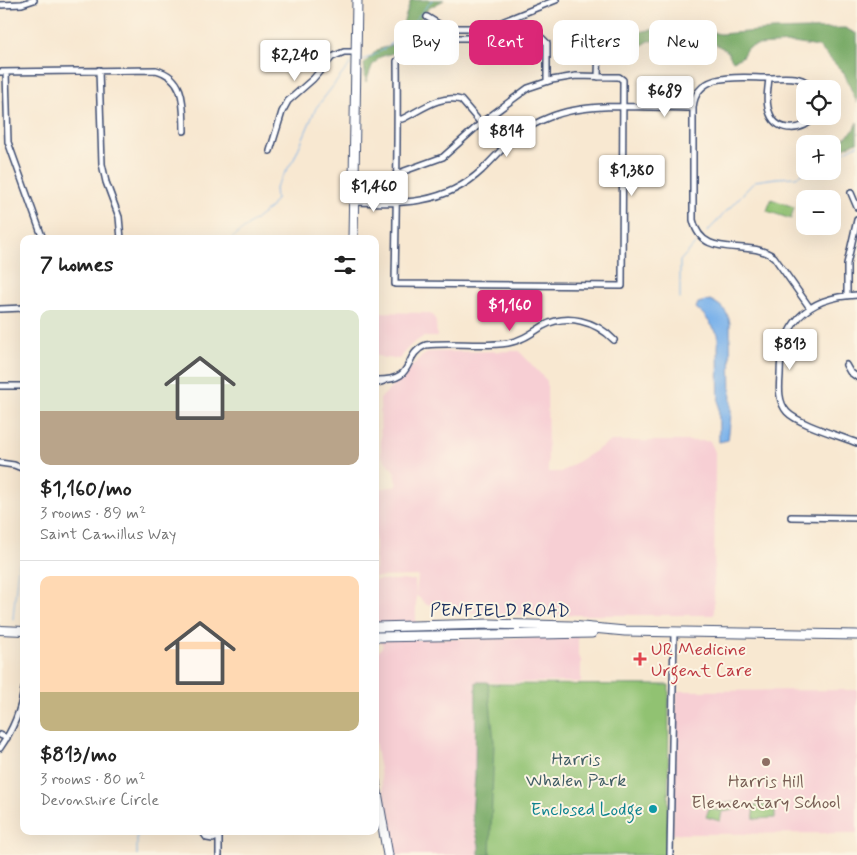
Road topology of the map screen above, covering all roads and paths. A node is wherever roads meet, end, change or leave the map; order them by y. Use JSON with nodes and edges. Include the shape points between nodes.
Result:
{"nodes":[{"id":1,"x":34,"y":0,"type":"edge"},
{"id":2,"x":357,"y":0,"type":"edge"},
{"id":3,"x":556,"y":0,"type":"edge"},
{"id":4,"x":0,"y":5,"type":"edge"},
{"id":5,"x":427,"y":18,"type":"dead end"},
{"id":6,"x":356,"y":52,"type":"junction"},
{"id":7,"x":598,"y":65,"type":"edge"},
{"id":8,"x":99,"y":70,"type":"junction"},
{"id":9,"x":3,"y":72,"type":"edge"},
{"id":10,"x":598,"y":76,"type":"junction"},
{"id":11,"x":769,"y":78,"type":"junction"},
{"id":12,"x":803,"y":80,"type":"edge"},
{"id":13,"x":547,"y":81,"type":"junction"},
{"id":14,"x":624,"y":108,"type":"junction"},
{"id":15,"x":692,"y":108,"type":"junction"},
{"id":16,"x":398,"y":119,"type":"junction"},
{"id":17,"x":481,"y":124,"type":"junction"},
{"id":18,"x":805,"y":125,"type":"edge"},
{"id":19,"x":184,"y":131,"type":"dead end"},
{"id":20,"x":502,"y":148,"type":"junction"},
{"id":21,"x":270,"y":151,"type":"dead end"},
{"id":22,"x":396,"y":174,"type":"junction"},
{"id":23,"x":851,"y":193,"type":"dead end"},
{"id":24,"x":354,"y":202,"type":"junction"},
{"id":25,"x":395,"y":204,"type":"junction"},
{"id":26,"x":857,"y":207,"type":"edge"},
{"id":27,"x":857,"y":220,"type":"edge"},
{"id":28,"x":42,"y":235,"type":"edge"},
{"id":29,"x":121,"y":235,"type":"edge"},
{"id":30,"x":353,"y":235,"type":"edge"},
{"id":31,"x":857,"y":295,"type":"edge"},
{"id":32,"x":847,"y":296,"type":"junction"},
{"id":33,"x":20,"y":308,"type":"edge"},
{"id":34,"x":810,"y":308,"type":"junction"},
{"id":35,"x":0,"y":309,"type":"edge"},
{"id":36,"x":614,"y":340,"type":"dead end"},
{"id":37,"x":846,"y":365,"type":"dead end"},
{"id":38,"x":857,"y":377,"type":"edge"},
{"id":39,"x":379,"y":380,"type":"edge"},
{"id":40,"x":384,"y":381,"type":"junction"},
{"id":41,"x":379,"y":383,"type":"edge"},
{"id":42,"x":0,"y":386,"type":"edge"},
{"id":43,"x":20,"y":386,"type":"edge"},
{"id":44,"x":857,"y":443,"type":"edge"},
{"id":45,"x":0,"y":463,"type":"edge"},
{"id":46,"x":20,"y":467,"type":"edge"},
{"id":47,"x":790,"y":517,"type":"dead end"},
{"id":48,"x":857,"y":518,"type":"edge"},
{"id":49,"x":379,"y":627,"type":"edge"},
{"id":50,"x":0,"y":630,"type":"edge"},
{"id":51,"x":20,"y":631,"type":"edge"},
{"id":52,"x":625,"y":631,"type":"junction"},
{"id":53,"x":674,"y":632,"type":"junction"},
{"id":54,"x":857,"y":635,"type":"edge"},
{"id":55,"x":379,"y":637,"type":"edge"},
{"id":56,"x":20,"y":706,"type":"edge"},
{"id":57,"x":0,"y":734,"type":"edge"},
{"id":58,"x":7,"y":738,"type":"junction"},
{"id":59,"x":0,"y":748,"type":"edge"},
{"id":60,"x":379,"y":804,"type":"edge"},
{"id":61,"x":204,"y":835,"type":"edge"},
{"id":62,"x":218,"y":835,"type":"edge"},
{"id":63,"x":220,"y":835,"type":"edge"},
{"id":64,"x":219,"y":855,"type":"edge"},
{"id":65,"x":388,"y":855,"type":"edge"},
{"id":66,"x":670,"y":855,"type":"edge"}],
"edges":[{"from":1,"to":4,"type":"street"},
{"from":2,"to":6,"type":"main road"},
{"from":3,"to":5,"type":"street","via":[[487,28],[445,28]]},
{"from":6,"to":21,"type":"street","via":[[332,57],[288,101]]},
{"from":6,"to":24,"type":"main road"},
{"from":7,"to":10,"type":"street"},
{"from":8,"to":9,"type":"street"},
{"from":8,"to":19,"type":"street","via":[[156,70],[169,75],[181,92]]},
{"from":8,"to":29,"type":"street","via":[[102,164],[119,216]]},
{"from":9,"to":28,"type":"street","via":[[8,142]]},
{"from":10,"to":13,"type":"street"},
{"from":10,"to":14,"type":"street","via":[[623,80]]},
{"from":11,"to":12,"type":"street"},
{"from":11,"to":15,"type":"street","via":[[710,81],[695,95]]},
{"from":11,"to":18,"type":"street","via":[[768,108],[773,120],[787,128]]},
{"from":13,"to":16,"type":"street","via":[[548,43],[542,38],[437,38],[402,55],[397,61]]},
{"from":13,"to":17,"type":"street","via":[[528,88]]},
{"from":14,"to":15,"type":"street"},
{"from":14,"to":20,"type":"street","via":[[588,108],[561,113],[530,126]]},
{"from":14,"to":25,"type":"street","via":[[622,286],[395,284]]},
{"from":15,"to":34,"type":"street","via":[[692,205],[696,228],[712,244],[768,252],[779,262]]},
{"from":16,"to":17,"type":"street","via":[[452,97],[461,100]]},
{"from":16,"to":22,"type":"street"},
{"from":17,"to":20,"type":"street"},
{"from":17,"to":22,"type":"street","via":[[443,157]]},
{"from":20,"to":25,"type":"street","via":[[481,171],[454,189],[425,200]]},
{"from":22,"to":25,"type":"street"},
{"from":23,"to":26,"type":"street"},
{"from":24,"to":25,"type":"street"},
{"from":24,"to":30,"type":"main road"},
{"from":27,"to":32,"type":"street","via":[[847,264]]},
{"from":31,"to":32,"type":"street"},
{"from":32,"to":34,"type":"street"},
{"from":33,"to":35,"type":"street"},
{"from":34,"to":44,"type":"street","via":[[800,316],[783,344],[780,396],[783,405],[798,420]]},
{"from":36,"to":40,"type":"street","via":[[598,327],[583,321],[557,321],[513,342],[426,345],[417,350],[403,373]]},
{"from":37,"to":38,"type":"street"},
{"from":39,"to":40,"type":"street"},
{"from":40,"to":41,"type":"street"},
{"from":42,"to":43,"type":"street"},
{"from":45,"to":46,"type":"street"},
{"from":47,"to":48,"type":"street"},
{"from":49,"to":52,"type":"main road","name":"PENFIELD ROAD","via":[[499,624]]},
{"from":50,"to":51,"type":"main road"},
{"from":52,"to":53,"type":"main road","name":"PENFIELD ROAD"},
{"from":52,"to":55,"type":"main road","name":"PENFIELD ROAD"},
{"from":53,"to":54,"type":"main road","name":"PENFIELD ROAD"},
{"from":53,"to":66,"type":"street"},
{"from":56,"to":58,"type":"street"},
{"from":57,"to":58,"type":"street"},
{"from":58,"to":59,"type":"street"},
{"from":60,"to":65,"type":"main road"},
{"from":61,"to":62,"type":"street","via":[[210,839]]},
{"from":63,"to":64,"type":"street"}]}
